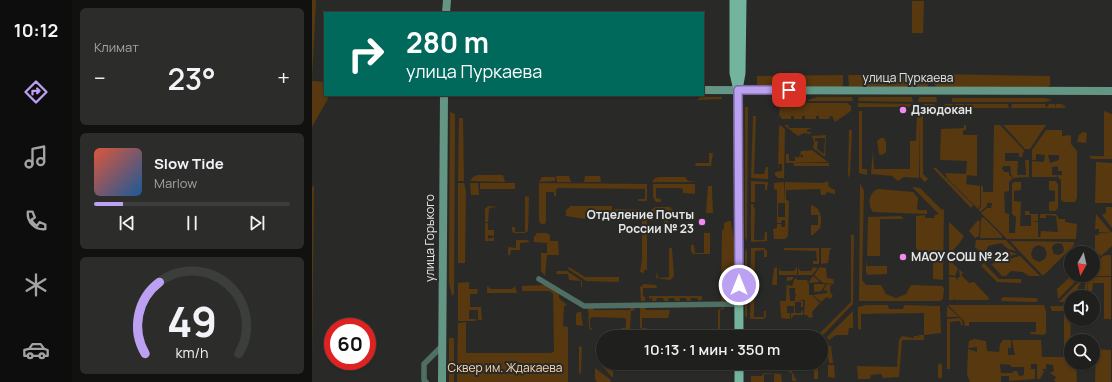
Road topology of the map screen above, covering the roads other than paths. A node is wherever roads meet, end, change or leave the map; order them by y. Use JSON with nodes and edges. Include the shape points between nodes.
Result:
{"nodes":[{"id":1,"x":447,"y":0,"type":"edge"},
{"id":2,"x":734,"y":0,"type":"edge"},
{"id":3,"x":742,"y":0,"type":"edge"},
{"id":4,"x":446,"y":12,"type":"edge"},
{"id":5,"x":704,"y":90,"type":"edge"},
{"id":6,"x":738,"y":90,"type":"junction"},
{"id":7,"x":1112,"y":91,"type":"edge"},
{"id":8,"x":444,"y":96,"type":"edge"},
{"id":9,"x":540,"y":279,"type":"dead end"},
{"id":10,"x":739,"y":304,"type":"junction"},
{"id":11,"x":739,"y":330,"type":"edge"},
{"id":12,"x":442,"y":346,"type":"junction"},
{"id":13,"x":739,"y":370,"type":"edge"},
{"id":14,"x":426,"y":382,"type":"edge"},
{"id":15,"x":442,"y":382,"type":"edge"},
{"id":16,"x":739,"y":382,"type":"edge"}],
"edges":[{"from":1,"to":4,"type":"main road"},
{"from":2,"to":6,"type":"main road","via":[[734,73]]},
{"from":3,"to":6,"type":"main road","via":[[741,74]]},
{"from":5,"to":6,"type":"main road","name":"улица Пуркаева"},
{"from":6,"to":7,"type":"main road","name":"улица Пуркаева"},
{"from":6,"to":10,"type":"main road"},
{"from":8,"to":12,"type":"main road","name":"улица Горького"},
{"from":9,"to":10,"type":"street","via":[[584,306]]},
{"from":10,"to":11,"type":"main road"},
{"from":12,"to":14,"type":"street","via":[[424,364]]},
{"from":12,"to":15,"type":"main road","name":"улица Горького"},
{"from":13,"to":16,"type":"main road"}]}
